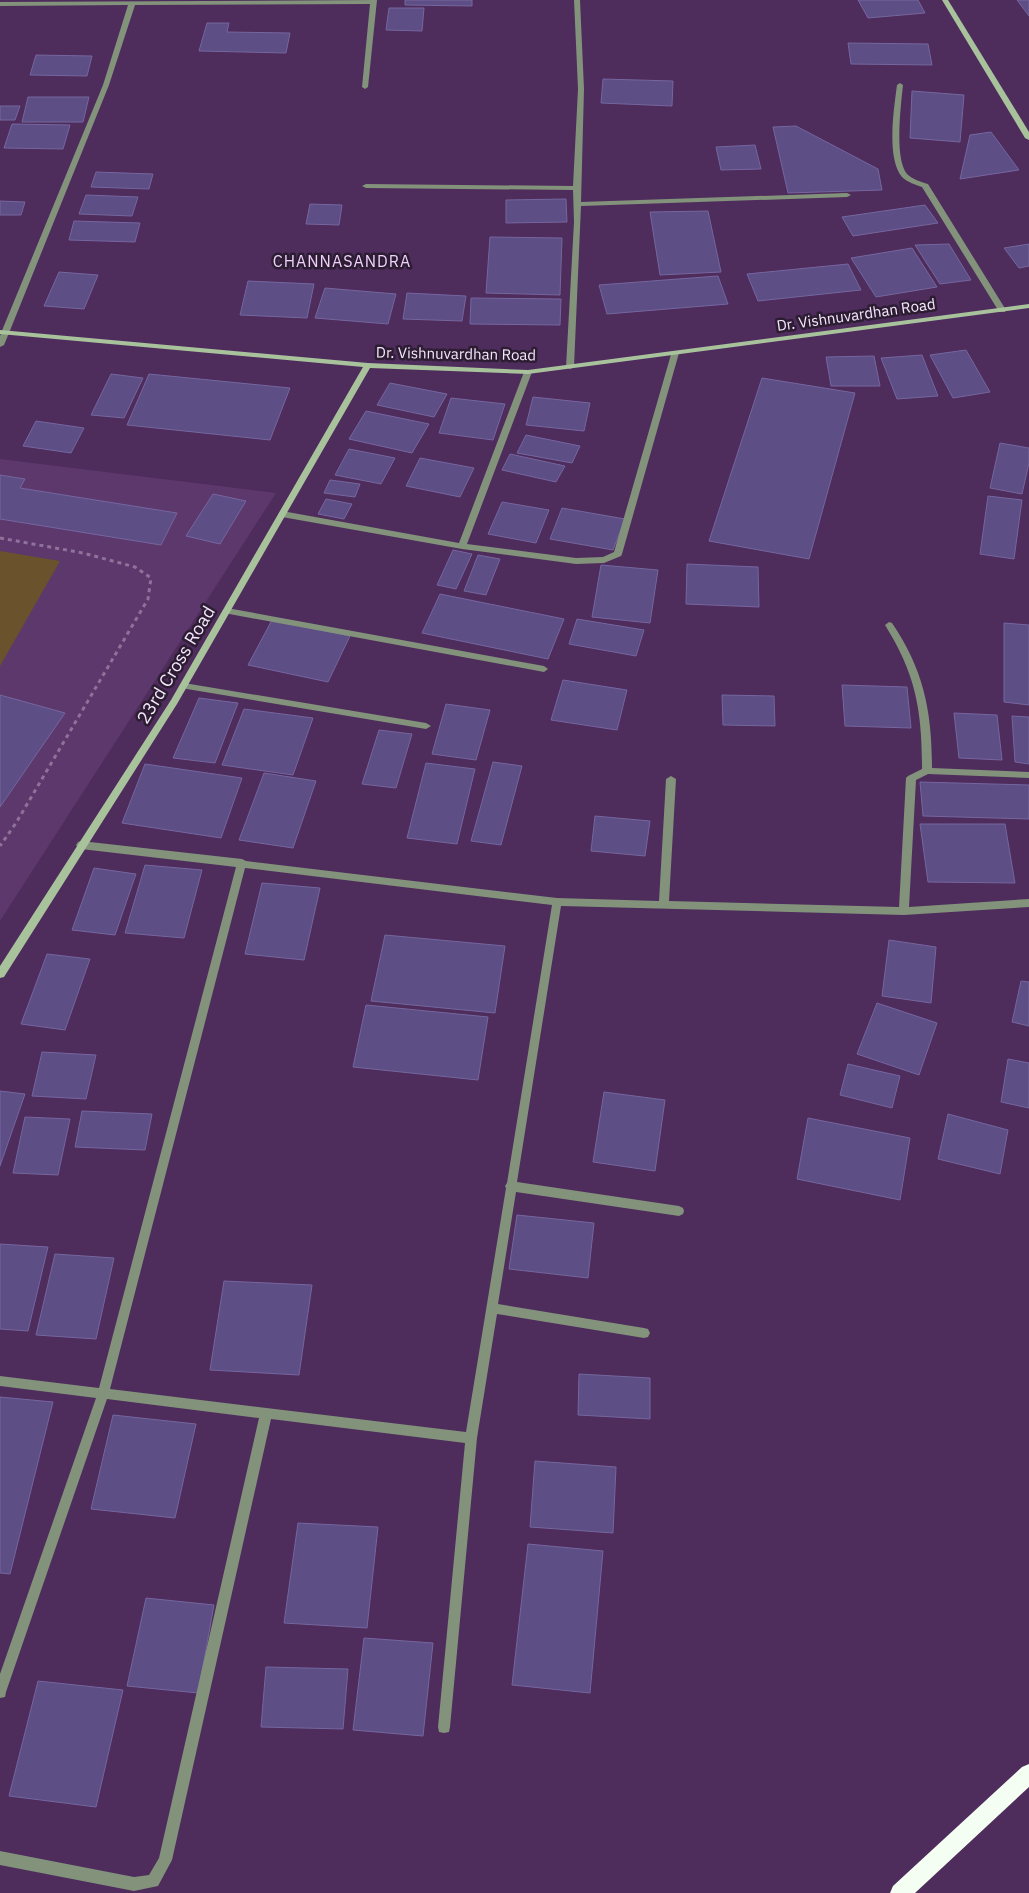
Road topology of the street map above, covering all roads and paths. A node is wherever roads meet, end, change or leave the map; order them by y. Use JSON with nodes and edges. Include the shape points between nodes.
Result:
{"nodes":[{"id":1,"x":578,"y":0,"type":"edge"},
{"id":2,"x":945,"y":0,"type":"edge"},
{"id":3,"x":374,"y":1,"type":"edge"},
{"id":4,"x":0,"y":4,"type":"edge"},
{"id":5,"x":132,"y":4,"type":"junction"},
{"id":6,"x":900,"y":85,"type":"dead end"},
{"id":7,"x":365,"y":87,"type":"dead end"},
{"id":8,"x":1029,"y":138,"type":"edge"},
{"id":9,"x":366,"y":186,"type":"dead end"},
{"id":10,"x":577,"y":188,"type":"junction"},
{"id":11,"x":847,"y":195,"type":"dead end"},
{"id":12,"x":577,"y":204,"type":"junction"},
{"id":13,"x":1029,"y":306,"type":"edge"},
{"id":14,"x":1002,"y":310,"type":"junction"},
{"id":15,"x":3,"y":332,"type":"edge"},
{"id":16,"x":0,"y":345,"type":"edge"},
{"id":17,"x":675,"y":353,"type":"junction"},
{"id":18,"x":368,"y":365,"type":"junction"},
{"id":19,"x":570,"y":367,"type":"junction"},
{"id":20,"x":528,"y":372,"type":"junction"},
{"id":21,"x":282,"y":514,"type":"junction"},
{"id":22,"x":0,"y":538,"type":"edge"},
{"id":23,"x":462,"y":546,"type":"junction"},
{"id":24,"x":227,"y":610,"type":"junction"},
{"id":25,"x":890,"y":625,"type":"dead end"},
{"id":26,"x":544,"y":669,"type":"dead end"},
{"id":27,"x":184,"y":686,"type":"junction"},
{"id":28,"x":426,"y":726,"type":"dead end"},
{"id":29,"x":928,"y":771,"type":"junction"},
{"id":30,"x":1029,"y":775,"type":"edge"},
{"id":31,"x":671,"y":779,"type":"dead end"},
{"id":32,"x":81,"y":844,"type":"junction"},
{"id":33,"x":0,"y":846,"type":"edge"},
{"id":34,"x":242,"y":863,"type":"junction"},
{"id":35,"x":557,"y":902,"type":"junction"},
{"id":36,"x":1029,"y":903,"type":"edge"},
{"id":37,"x":664,"y":904,"type":"junction"},
{"id":38,"x":904,"y":911,"type":"junction"},
{"id":39,"x":0,"y":974,"type":"edge"},
{"id":40,"x":510,"y":1186,"type":"junction"},
{"id":41,"x":679,"y":1211,"type":"dead end"},
{"id":42,"x":491,"y":1308,"type":"junction"},
{"id":43,"x":644,"y":1333,"type":"dead end"},
{"id":44,"x":0,"y":1381,"type":"edge"},
{"id":45,"x":103,"y":1394,"type":"junction"},
{"id":46,"x":266,"y":1414,"type":"junction"},
{"id":47,"x":471,"y":1438,"type":"junction"},
{"id":48,"x":0,"y":1692,"type":"edge"},
{"id":49,"x":444,"y":1727,"type":"dead end"},
{"id":50,"x":1029,"y":1774,"type":"edge"},
{"id":51,"x":0,"y":1858,"type":"edge"},
{"id":52,"x":133,"y":1889,"type":"edge"},
{"id":53,"x":900,"y":1893,"type":"edge"}],
"edges":[{"from":1,"to":10,"type":"street","via":[[581,89]]},
{"from":2,"to":8,"type":"street"},
{"from":3,"to":5,"type":"street"},
{"from":3,"to":7,"type":"street"},
{"from":4,"to":5,"type":"street"},
{"from":5,"to":15,"type":"street","via":[[106,85]]},
{"from":6,"to":14,"type":"street","via":[[897,159],[904,174],[925,186]]},
{"from":9,"to":10,"type":"street"},
{"from":10,"to":12,"type":"street"},
{"from":11,"to":12,"type":"street"},
{"from":12,"to":19,"type":"street"},
{"from":13,"to":14,"type":"street","name":"Dr. Vishnuvardhan Road"},
{"from":14,"to":17,"type":"street","name":"Dr. Vishnuvardhan Road"},
{"from":15,"to":16,"type":"street"},
{"from":15,"to":18,"type":"street","name":"Dr. Vishnuvardhan Road"},
{"from":17,"to":19,"type":"street","name":"Dr. Vishnuvardhan Road"},
{"from":17,"to":23,"type":"street","via":[[618,554],[604,560],[576,561]]},
{"from":18,"to":20,"type":"street","name":"Dr. Vishnuvardhan Road"},
{"from":18,"to":21,"type":"street","name":"23rd Cross Road"},
{"from":19,"to":20,"type":"street","name":"Dr. Vishnuvardhan Road"},
{"from":20,"to":23,"type":"street"},
{"from":21,"to":23,"type":"street"},
{"from":21,"to":24,"type":"street","name":"23rd Cross Road"},
{"from":22,"to":33,"type":"path","via":[[83,553],[136,567],[151,578],[148,599]]},
{"from":24,"to":26,"type":"street"},
{"from":24,"to":27,"type":"street","name":"23rd Cross Road"},
{"from":25,"to":29,"type":"street","via":[[910,662],[918,688],[926,722]]},
{"from":27,"to":28,"type":"street"},
{"from":27,"to":32,"type":"street","name":"23rd Cross Road"},
{"from":29,"to":30,"type":"street"},
{"from":29,"to":38,"type":"street","via":[[911,778]]},
{"from":31,"to":37,"type":"street"},
{"from":32,"to":34,"type":"street"},
{"from":32,"to":39,"type":"street","name":"23rd Cross Road"},
{"from":34,"to":35,"type":"street"},
{"from":34,"to":45,"type":"street"},
{"from":35,"to":37,"type":"street"},
{"from":35,"to":40,"type":"street"},
{"from":36,"to":38,"type":"street"},
{"from":37,"to":38,"type":"street"},
{"from":40,"to":41,"type":"street"},
{"from":40,"to":42,"type":"street"},
{"from":42,"to":43,"type":"street"},
{"from":42,"to":47,"type":"street"},
{"from":44,"to":45,"type":"street"},
{"from":45,"to":46,"type":"street"},
{"from":45,"to":48,"type":"street"},
{"from":46,"to":47,"type":"street"},
{"from":46,"to":52,"type":"street","via":[[164,1860],[153,1881]]},
{"from":47,"to":49,"type":"street"},
{"from":50,"to":53,"type":"highway"},
{"from":51,"to":52,"type":"street"}]}
